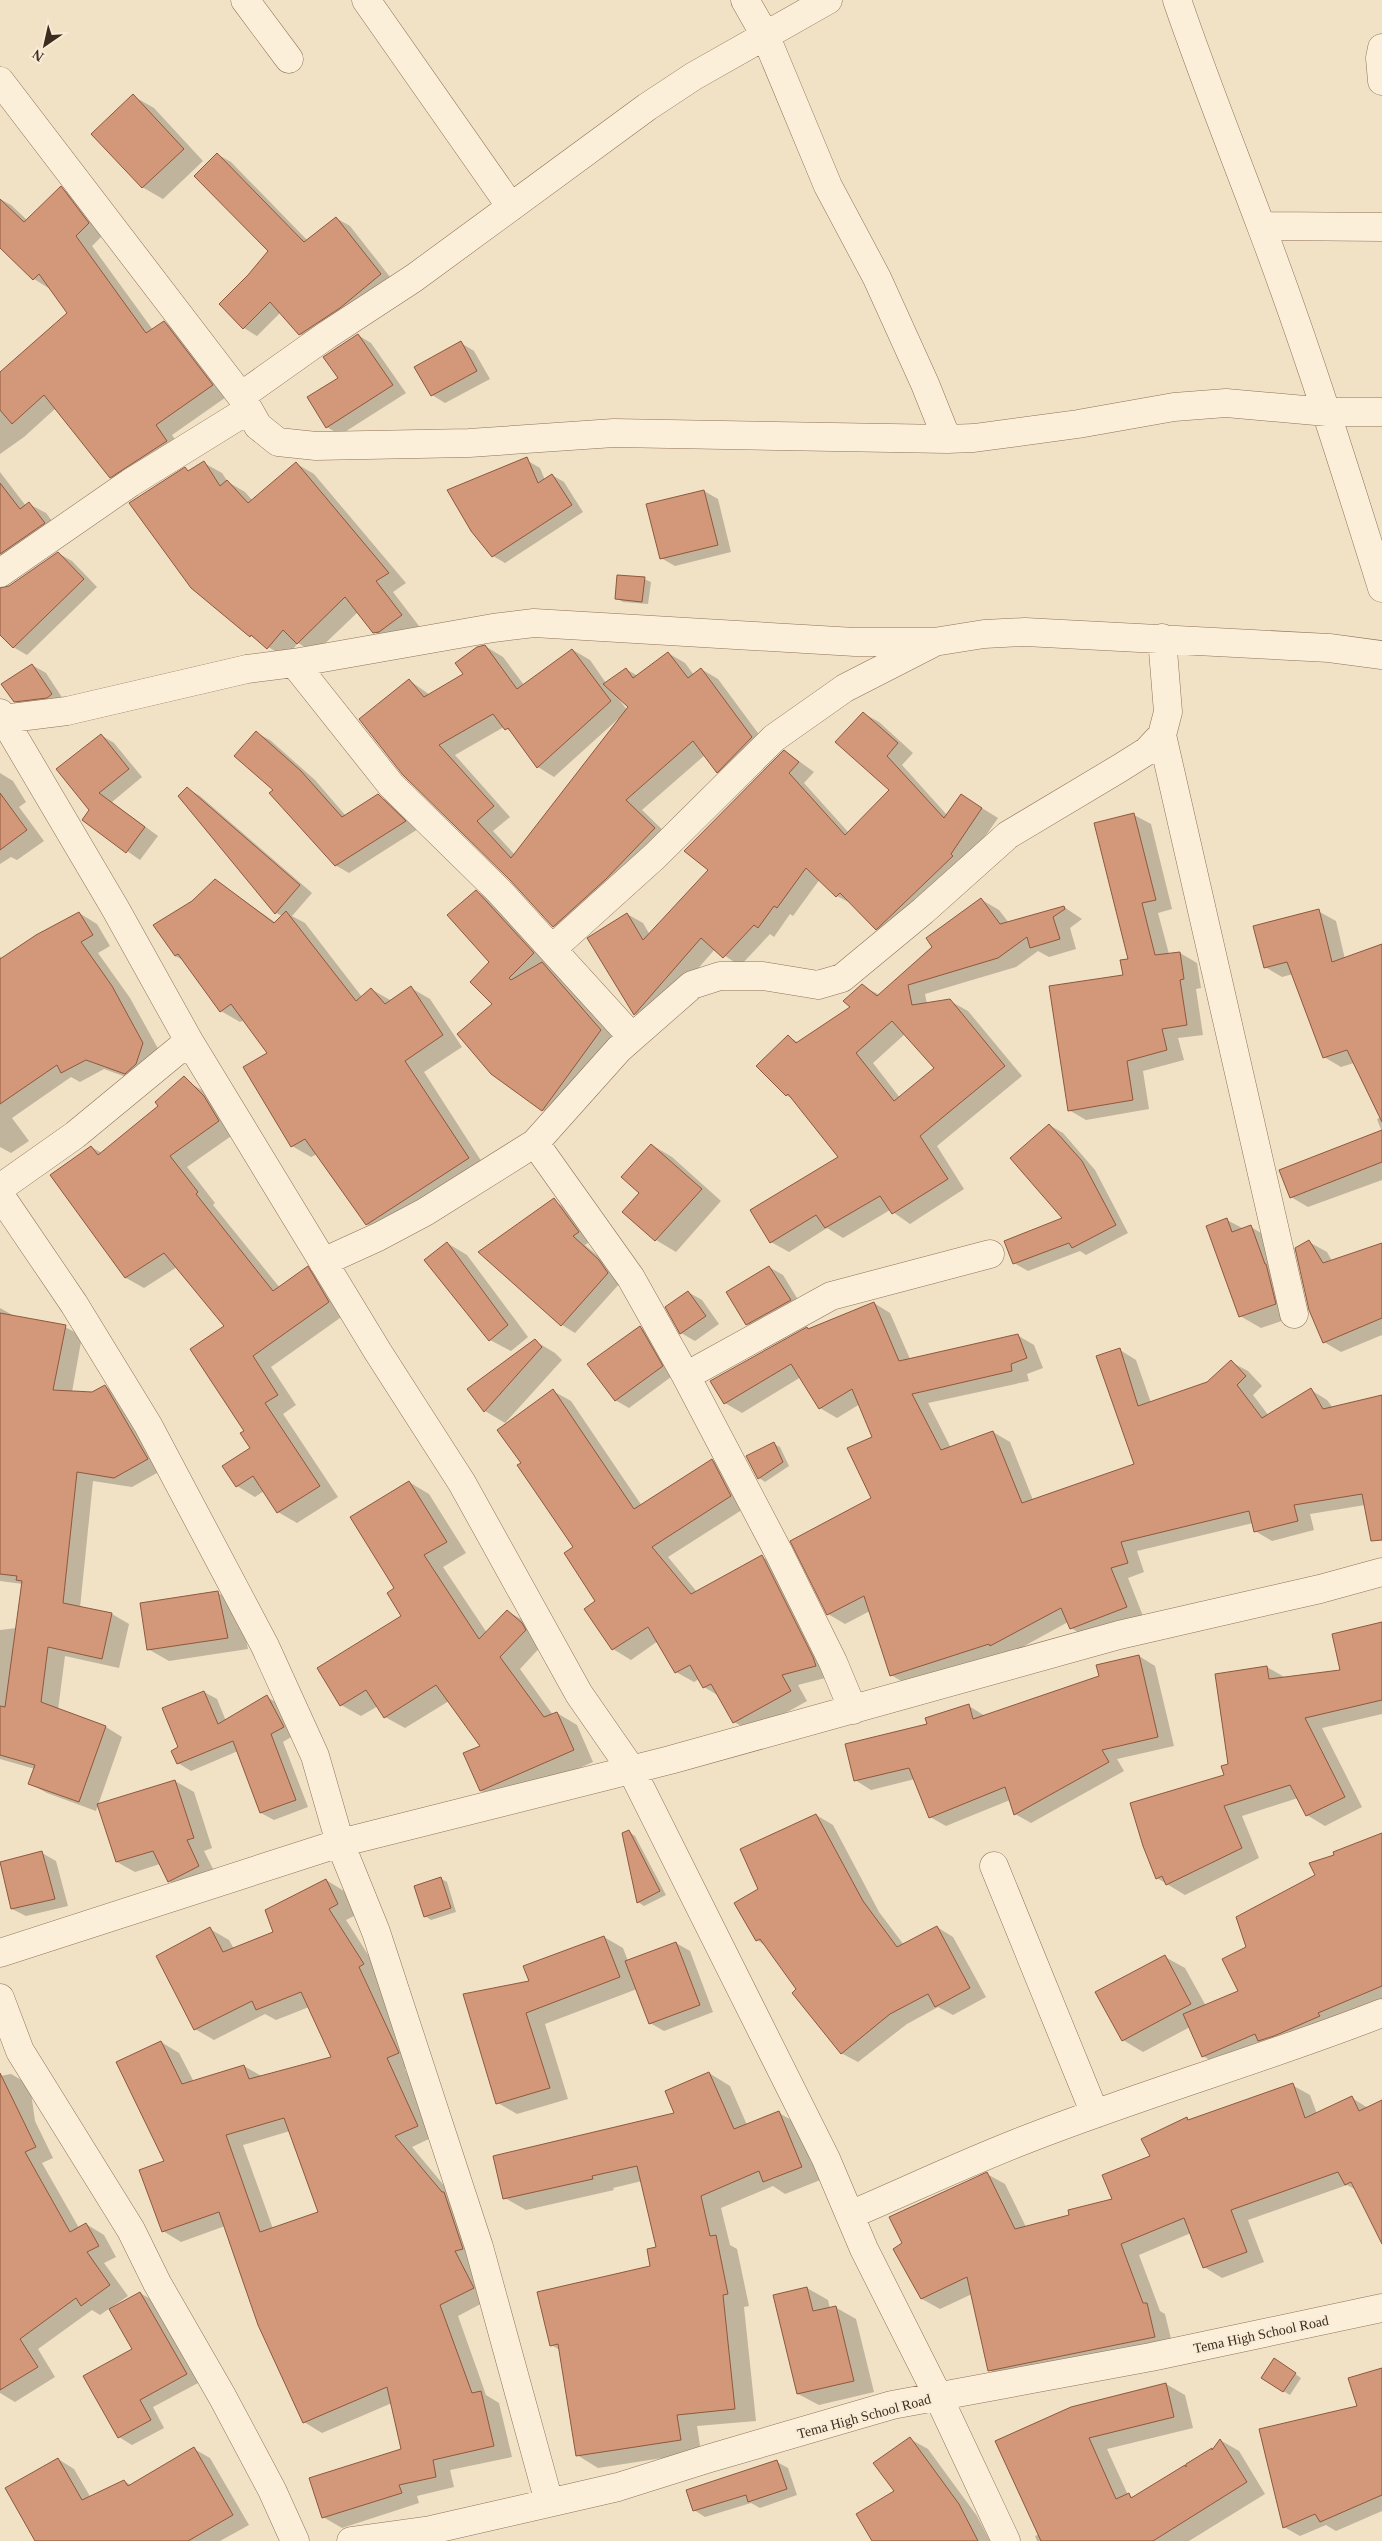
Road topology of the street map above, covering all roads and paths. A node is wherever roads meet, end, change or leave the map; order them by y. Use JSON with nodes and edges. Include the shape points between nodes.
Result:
{"nodes":[{"id":1,"x":245,"y":0,"type":"edge"},
{"id":2,"x":366,"y":0,"type":"edge"},
{"id":3,"x":745,"y":0,"type":"edge"},
{"id":4,"x":828,"y":0,"type":"edge"},
{"id":5,"x":1177,"y":0,"type":"edge"},
{"id":6,"x":766,"y":37,"type":"junction"},
{"id":7,"x":1382,"y":48,"type":"edge"},
{"id":8,"x":289,"y":59,"type":"dead end"},
{"id":9,"x":0,"y":80,"type":"edge"},
{"id":10,"x":1382,"y":81,"type":"edge"},
{"id":11,"x":512,"y":207,"type":"junction"},
{"id":12,"x":1261,"y":226,"type":"junction"},
{"id":13,"x":1382,"y":227,"type":"edge"},
{"id":14,"x":244,"y":403,"type":"junction"},
{"id":15,"x":1327,"y":412,"type":"junction"},
{"id":16,"x":1382,"y":412,"type":"edge"},
{"id":17,"x":947,"y":439,"type":"junction"},
{"id":18,"x":0,"y":573,"type":"edge"},
{"id":19,"x":1382,"y":588,"type":"edge"},
{"id":20,"x":1162,"y":638,"type":"junction"},
{"id":21,"x":934,"y":642,"type":"junction"},
{"id":22,"x":1382,"y":655,"type":"edge"},
{"id":23,"x":294,"y":663,"type":"junction"},
{"id":24,"x":2,"y":716,"type":"edge"},
{"id":25,"x":1162,"y":735,"type":"junction"},
{"id":26,"x":554,"y":948,"type":"junction"},
{"id":27,"x":632,"y":1037,"type":"junction"},
{"id":28,"x":189,"y":1041,"type":"junction"},
{"id":29,"x":534,"y":1143,"type":"junction"},
{"id":30,"x":0,"y":1188,"type":"edge"},
{"id":31,"x":0,"y":1195,"type":"edge"},
{"id":32,"x":990,"y":1254,"type":"dead end"},
{"id":33,"x":323,"y":1262,"type":"junction"},
{"id":34,"x":1294,"y":1314,"type":"dead end"},
{"id":35,"x":686,"y":1376,"type":"junction"},
{"id":36,"x":1382,"y":1572,"type":"edge"},
{"id":37,"x":853,"y":1710,"type":"junction"},
{"id":38,"x":631,"y":1769,"type":"junction"},
{"id":39,"x":340,"y":1843,"type":"junction"},
{"id":40,"x":994,"y":1866,"type":"dead end"},
{"id":41,"x":0,"y":1953,"type":"edge"},
{"id":42,"x":0,"y":1998,"type":"edge"},
{"id":43,"x":1382,"y":2014,"type":"edge"},
{"id":44,"x":1095,"y":2114,"type":"junction"},
{"id":45,"x":850,"y":2215,"type":"junction"},
{"id":46,"x":1382,"y":2308,"type":"edge"},
{"id":47,"x":938,"y":2396,"type":"junction"},
{"id":48,"x":549,"y":2502,"type":"junction"},
{"id":49,"x":295,"y":2541,"type":"edge"},
{"id":50,"x":351,"y":2541,"type":"edge"},
{"id":51,"x":1006,"y":2541,"type":"edge"}],
"edges":[{"from":1,"to":8,"type":"street"},
{"from":2,"to":11,"type":"street"},
{"from":3,"to":6,"type":"street"},
{"from":4,"to":6,"type":"street"},
{"from":5,"to":12,"type":"street"},
{"from":6,"to":11,"type":"street","via":[[694,76],[647,107]]},
{"from":6,"to":17,"type":"street","via":[[828,186],[877,278]]},
{"from":7,"to":10,"type":"street"},
{"from":9,"to":14,"type":"street"},
{"from":11,"to":14,"type":"street","via":[[414,278],[326,335]]},
{"from":12,"to":13,"type":"street"},
{"from":12,"to":15,"type":"street"},
{"from":14,"to":17,"type":"street","via":[[258,426],[278,442],[316,446],[469,443],[614,433]]},
{"from":14,"to":18,"type":"street"},
{"from":15,"to":16,"type":"street"},
{"from":15,"to":17,"type":"street","via":[[1226,403],[1174,407],[1078,424]]},
{"from":15,"to":19,"type":"street"},
{"from":20,"to":21,"type":"street","via":[[1026,632],[984,634]]},
{"from":20,"to":22,"type":"street","via":[[1329,648]]},
{"from":20,"to":25,"type":"street","via":[[1168,712]]},
{"from":21,"to":23,"type":"street","via":[[855,642],[534,624],[493,628]]},
{"from":21,"to":26,"type":"street","via":[[845,688],[774,738],[655,856]]},
{"from":23,"to":24,"type":"street","via":[[247,669],[67,711]]},
{"from":23,"to":26,"type":"street","via":[[386,779]]},
{"from":24,"to":28,"type":"street"},
{"from":25,"to":27,"type":"street","via":[[1140,755],[1008,835],[842,978],[818,984],[763,976],[720,976],[692,985]]},
{"from":25,"to":34,"type":"street"},
{"from":26,"to":27,"type":"street"},
{"from":27,"to":29,"type":"street"},
{"from":28,"to":30,"type":"street","via":[[75,1135]]},
{"from":28,"to":33,"type":"street"},
{"from":29,"to":33,"type":"street","via":[[425,1212]]},
{"from":29,"to":35,"type":"street","via":[[631,1278]]},
{"from":31,"to":39,"type":"street","via":[[110,1358],[225,1569],[265,1646],[315,1756]]},
{"from":32,"to":35,"type":"street","via":[[831,1296]]},
{"from":33,"to":38,"type":"street","via":[[462,1483],[579,1694]]},
{"from":35,"to":37,"type":"street","via":[[779,1553]]},
{"from":36,"to":37,"type":"street","via":[[1119,1635]]},
{"from":37,"to":38,"type":"street"},
{"from":38,"to":39,"type":"street"},
{"from":38,"to":45,"type":"street","via":[[826,2159]]},
{"from":39,"to":41,"type":"street"},
{"from":39,"to":48,"type":"street","via":[[376,1932],[479,2247]]},
{"from":40,"to":44,"type":"street"},
{"from":42,"to":49,"type":"street","via":[[20,2051],[131,2230],[272,2490]]},
{"from":43,"to":44,"type":"street","via":[[1298,2046]]},
{"from":44,"to":45,"type":"street","via":[[1016,2143]]},
{"from":45,"to":47,"type":"street"},
{"from":46,"to":47,"type":"street","name":"Tema High School Road","via":[[1151,2357]]},
{"from":47,"to":48,"type":"street","name":"Tema High School Road","via":[[892,2405],[618,2487]]},
{"from":47,"to":51,"type":"street"},
{"from":48,"to":50,"type":"street","name":"Tema High School Road","via":[[431,2530]]}]}
